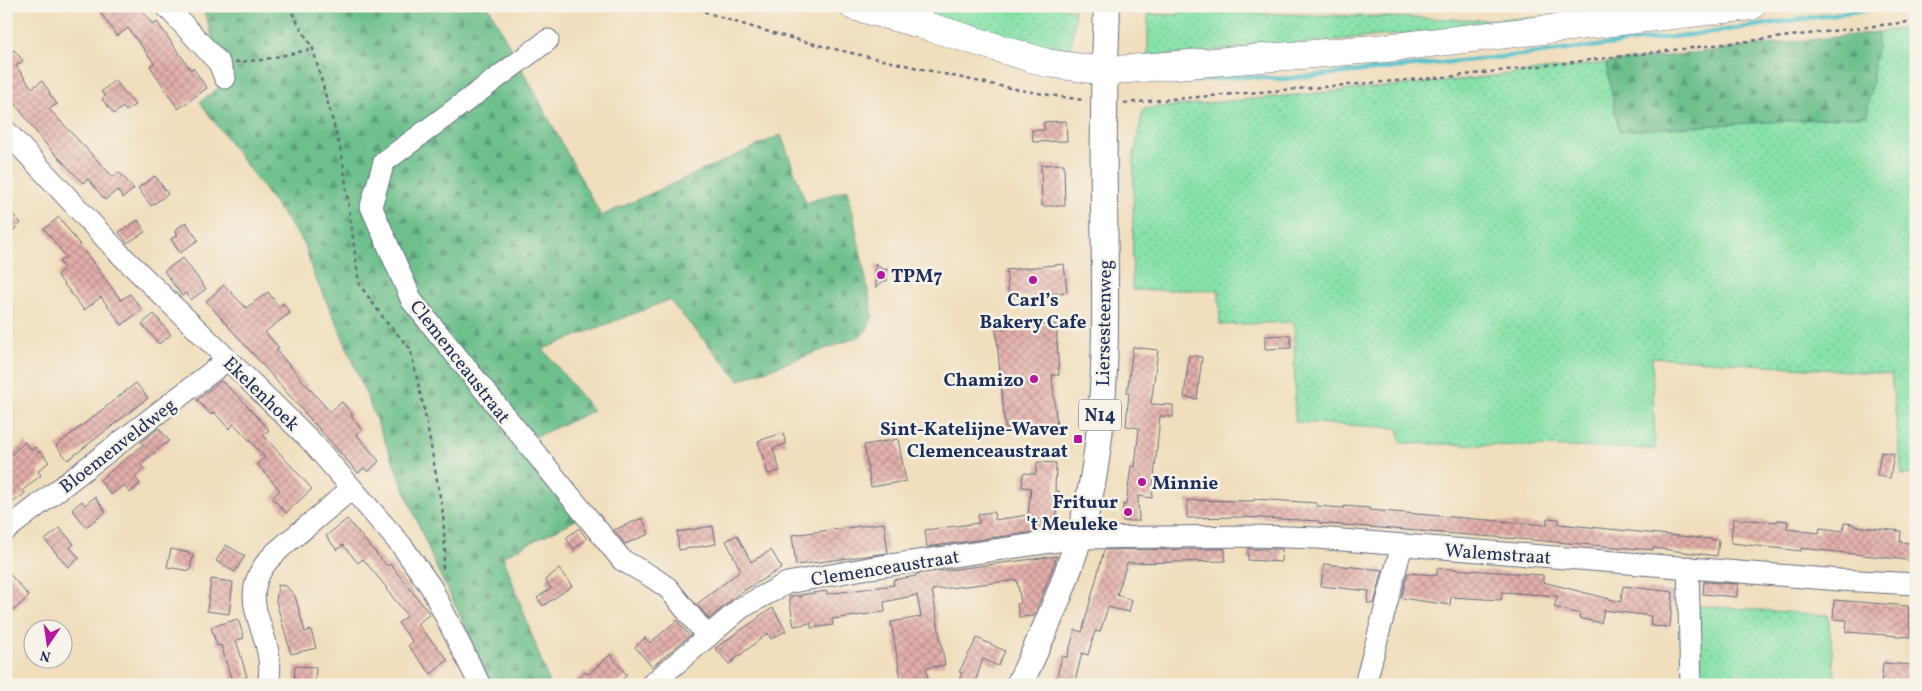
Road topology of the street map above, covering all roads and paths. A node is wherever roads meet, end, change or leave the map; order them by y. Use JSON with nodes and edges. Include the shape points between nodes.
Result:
{"nodes":[{"id":1,"x":166,"y":6,"type":"edge"},
{"id":2,"x":288,"y":6,"type":"edge"},
{"id":3,"x":853,"y":6,"type":"edge"},
{"id":4,"x":1751,"y":6,"type":"edge"},
{"id":5,"x":1107,"y":7,"type":"edge"},
{"id":6,"x":548,"y":40,"type":"dead end"},
{"id":7,"x":313,"y":49,"type":"junction"},
{"id":8,"x":222,"y":71,"type":"joint"},
{"id":9,"x":1104,"y":71,"type":"junction"},
{"id":10,"x":6,"y":131,"type":"edge"},
{"id":11,"x":227,"y":360,"type":"junction"},
{"id":12,"x":352,"y":489,"type":"junction"},
{"id":13,"x":6,"y":530,"type":"edge"},
{"id":14,"x":1079,"y":538,"type":"junction"},
{"id":15,"x":1402,"y":545,"type":"junction"},
{"id":16,"x":1688,"y":568,"type":"junction"},
{"id":17,"x":1916,"y":584,"type":"edge"},
{"id":18,"x":431,"y":587,"type":"junction"},
{"id":19,"x":707,"y":636,"type":"junction"},
{"id":20,"x":268,"y":685,"type":"edge"},
{"id":21,"x":480,"y":685,"type":"edge"},
{"id":22,"x":651,"y":685,"type":"edge"},
{"id":23,"x":1019,"y":685,"type":"edge"},
{"id":24,"x":1365,"y":685,"type":"edge"},
{"id":25,"x":1691,"y":685,"type":"edge"}],
"edges":[{"from":1,"to":8,"type":"street"},
{"from":2,"to":7,"type":"path"},
{"from":3,"to":9,"type":"highway","via":[[1047,63]]},
{"from":4,"to":9,"type":"highway","via":[[1386,48]]},
{"from":5,"to":9,"type":"main road","name":"Liersesteenweg","number":"N14"},
{"from":6,"to":19,"type":"street","name":"Clemenceaustraat","via":[[384,162],[371,206],[412,301],[622,560],[668,588]]},
{"from":7,"to":8,"type":"path"},
{"from":7,"to":18,"type":"path","via":[[342,155],[359,284],[410,348],[443,513],[443,572]]},
{"from":9,"to":14,"type":"main road","name":"Liersesteenweg","number":"N14","via":[[1105,354],[1093,478]]},
{"from":10,"to":11,"type":"street","name":"Ekelenhoek","via":[[118,252]]},
{"from":11,"to":12,"type":"street","name":"Ekelenhoek","via":[[310,440]]},
{"from":11,"to":13,"type":"street","name":"Bloemenveldweg"},
{"from":12,"to":18,"type":"street","name":"Ekelenhoek","via":[[402,546]]},
{"from":12,"to":20,"type":"street","via":[[269,558],[254,586],[253,597],[270,658]]},
{"from":14,"to":15,"type":"street","name":"Walemstraat","via":[[1253,536]]},
{"from":14,"to":19,"type":"street","name":"Clemenceaustraat","via":[[787,583],[741,608]]},
{"from":14,"to":23,"type":"main road","name":"Liersesteenweg","number":"N14"},
{"from":15,"to":16,"type":"street","name":"Walemstraat"},
{"from":15,"to":24,"type":"street"},
{"from":16,"to":17,"type":"street","name":"Walemstraat"},
{"from":16,"to":25,"type":"street"},
{"from":18,"to":21,"type":"street","name":"Ekelenhoek"},
{"from":19,"to":22,"type":"street","name":"Clemenceaustraat"}]}
